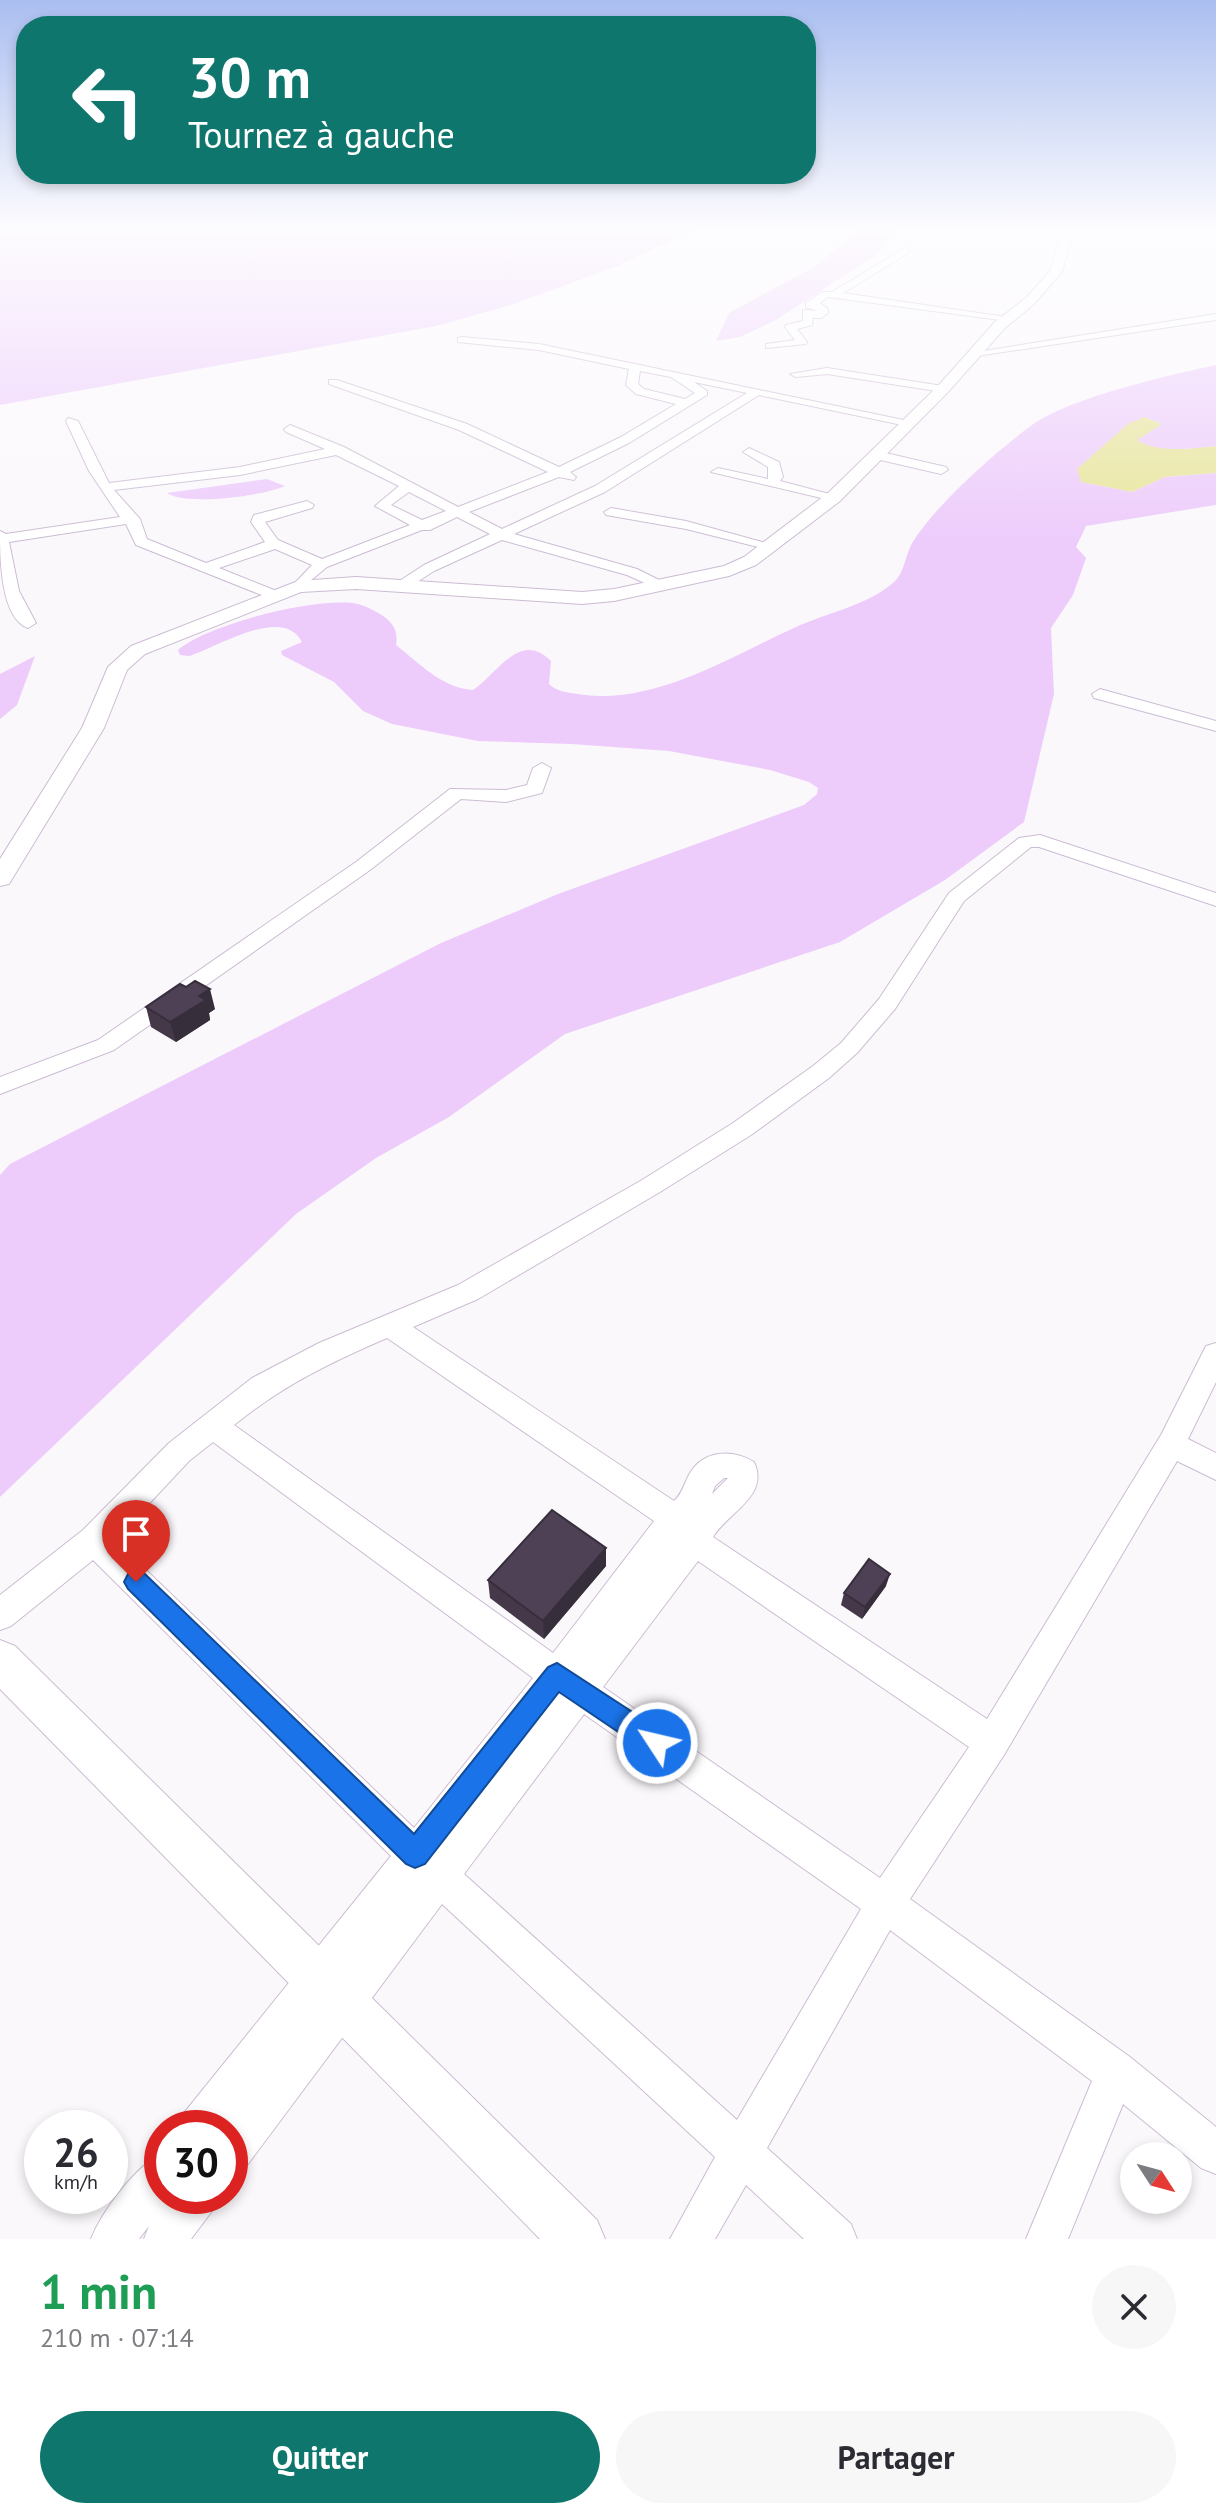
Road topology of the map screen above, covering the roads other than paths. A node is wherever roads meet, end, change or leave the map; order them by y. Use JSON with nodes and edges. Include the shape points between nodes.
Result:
{"nodes":[{"id":1,"x":794,"y":332,"type":"edge"},
{"id":2,"x":995,"y":332,"type":"edge"},
{"id":3,"x":1113,"y":332,"type":"edge"},
{"id":4,"x":486,"y":333,"type":"dead end"},
{"id":5,"x":462,"y":340,"type":"dead end"},
{"id":6,"x":770,"y":346,"type":"dead end"},
{"id":7,"x":569,"y":353,"type":"junction"},
{"id":8,"x":977,"y":353,"type":"junction"},
{"id":9,"x":635,"y":366,"type":"junction"},
{"id":10,"x":796,"y":374,"type":"dead end"},
{"id":11,"x":675,"y":375,"type":"junction"},
{"id":12,"x":333,"y":382,"type":"dead end"},
{"id":13,"x":715,"y":384,"type":"junction"},
{"id":14,"x":943,"y":389,"type":"junction"},
{"id":15,"x":756,"y":392,"type":"junction"},
{"id":16,"x":703,"y":393,"type":"junction"},
{"id":17,"x":686,"y":403,"type":"junction"},
{"id":18,"x":72,"y":421,"type":"dead end"},
{"id":19,"x":907,"y":422,"type":"junction"},
{"id":20,"x":290,"y":429,"type":"dead end"},
{"id":21,"x":340,"y":450,"type":"junction"},
{"id":22,"x":749,"y":452,"type":"dead end"},
{"id":23,"x":877,"y":455,"type":"junction"},
{"id":24,"x":941,"y":470,"type":"dead end"},
{"id":25,"x":560,"y":472,"type":"junction"},
{"id":26,"x":718,"y":472,"type":"dead end"},
{"id":27,"x":507,"y":475,"type":"dead end"},
{"id":28,"x":773,"y":483,"type":"junction"},
{"id":29,"x":528,"y":485,"type":"junction"},
{"id":30,"x":105,"y":487,"type":"junction"},
{"id":31,"x":407,"y":487,"type":"junction"},
{"id":32,"x":596,"y":490,"type":"junction"},
{"id":33,"x":834,"y":497,"type":"junction"},
{"id":34,"x":307,"y":505,"type":"dead end"},
{"id":35,"x":460,"y":512,"type":"junction"},
{"id":36,"x":611,"y":512,"type":"dead end"},
{"id":37,"x":133,"y":519,"type":"junction"},
{"id":38,"x":425,"y":527,"type":"junction"},
{"id":39,"x":502,"y":535,"type":"junction"},
{"id":40,"x":1,"y":537,"type":"edge"},
{"id":41,"x":273,"y":543,"type":"junction"},
{"id":42,"x":770,"y":546,"type":"junction"},
{"id":43,"x":322,"y":564,"type":"junction"},
{"id":44,"x":208,"y":567,"type":"junction"},
{"id":45,"x":403,"y":585,"type":"junction"},
{"id":46,"x":660,"y":586,"type":"junction"},
{"id":47,"x":298,"y":587,"type":"junction"},
{"id":48,"x":274,"y":595,"type":"junction"},
{"id":49,"x":28,"y":623,"type":"dead end"},
{"id":50,"x":1100,"y":694,"type":"dead end"},
{"id":51,"x":1216,"y":726,"type":"edge"},
{"id":52,"x":542,"y":768,"type":"dead end"},
{"id":53,"x":0,"y":879,"type":"edge"},
{"id":54,"x":1216,"y":900,"type":"edge"},
{"id":55,"x":0,"y":1086,"type":"edge"},
{"id":56,"x":389,"y":1325,"type":"junction"},
{"id":57,"x":1216,"y":1354,"type":"edge"},
{"id":58,"x":211,"y":1424,"type":"junction"},
{"id":59,"x":1171,"y":1444,"type":"junction"},
{"id":60,"x":1216,"y":1467,"type":"edge"},
{"id":61,"x":684,"y":1530,"type":"junction"},
{"id":62,"x":94,"y":1540,"type":"junction"},
{"id":63,"x":0,"y":1615,"type":"edge"},
{"id":64,"x":0,"y":1660,"type":"edge"},
{"id":65,"x":569,"y":1683,"type":"junction"},
{"id":66,"x":992,"y":1743,"type":"junction"},
{"id":67,"x":428,"y":1865,"type":"junction"},
{"id":68,"x":886,"y":1902,"type":"junction"},
{"id":69,"x":329,"y":1991,"type":"junction"},
{"id":70,"x":1116,"y":2071,"type":"junction"},
{"id":71,"x":216,"y":2110,"type":"edge"},
{"id":72,"x":248,"y":2124,"type":"edge"},
{"id":73,"x":739,"y":2153,"type":"junction"},
{"id":74,"x":1216,"y":2153,"type":"edge"},
{"id":75,"x":144,"y":2198,"type":"edge"},
{"id":76,"x":184,"y":2214,"type":"edge"},
{"id":77,"x":112,"y":2239,"type":"edge"},
{"id":78,"x":165,"y":2239,"type":"edge"},
{"id":79,"x":578,"y":2239,"type":"edge"},
{"id":80,"x":691,"y":2239,"type":"edge"},
{"id":81,"x":836,"y":2239,"type":"edge"},
{"id":82,"x":1047,"y":2239,"type":"edge"}],
"edges":[{"from":1,"to":6,"type":"street","via":[[802,342]]},
{"from":2,"to":8,"type":"main road"},
{"from":3,"to":8,"type":"street"},
{"from":4,"to":7,"type":"street"},
{"from":5,"to":7,"type":"street"},
{"from":7,"to":9,"type":"street"},
{"from":8,"to":14,"type":"main road"},
{"from":9,"to":11,"type":"street"},
{"from":9,"to":17,"type":"street","via":[[632,385],[640,392]]},
{"from":10,"to":14,"type":"street","via":[[827,371]]},
{"from":11,"to":13,"type":"street"},
{"from":11,"to":16,"type":"street"},
{"from":12,"to":25,"type":"street","via":[[463,427]]},
{"from":13,"to":15,"type":"street"},
{"from":13,"to":16,"type":"street"},
{"from":14,"to":19,"type":"main road"},
{"from":15,"to":19,"type":"street"},
{"from":15,"to":32,"type":"street"},
{"from":16,"to":17,"type":"street"},
{"from":17,"to":25,"type":"street","via":[[621,434]]},
{"from":18,"to":30,"type":"street"},
{"from":19,"to":23,"type":"main road"},
{"from":20,"to":21,"type":"street"},
{"from":21,"to":30,"type":"street","via":[[240,471]]},
{"from":21,"to":31,"type":"street"},
{"from":22,"to":28,"type":"street","via":[[774,465]]},
{"from":23,"to":24,"type":"street"},
{"from":23,"to":33,"type":"main road"},
{"from":25,"to":29,"type":"street"},
{"from":25,"to":32,"type":"street"},
{"from":26,"to":28,"type":"street"},
{"from":27,"to":29,"type":"street"},
{"from":28,"to":33,"type":"street"},
{"from":29,"to":35,"type":"street"},
{"from":30,"to":37,"type":"street"},
{"from":31,"to":35,"type":"street"},
{"from":31,"to":38,"type":"street","via":[[382,506]]},
{"from":32,"to":39,"type":"street"},
{"from":33,"to":42,"type":"main road"},
{"from":34,"to":41,"type":"street","via":[[259,518]]},
{"from":35,"to":38,"type":"street"},
{"from":35,"to":39,"type":"street"},
{"from":36,"to":42,"type":"street"},
{"from":37,"to":40,"type":"street"},
{"from":37,"to":44,"type":"street","via":[[141,542]]},
{"from":38,"to":43,"type":"street"},
{"from":39,"to":45,"type":"street"},
{"from":39,"to":46,"type":"street","via":[[632,572]]},
{"from":40,"to":49,"type":"street","via":[[11,591]]},
{"from":41,"to":43,"type":"street"},
{"from":41,"to":44,"type":"street"},
{"from":42,"to":46,"type":"main road","via":[[729,570]]},
{"from":43,"to":47,"type":"street"},
{"from":44,"to":48,"type":"street"},
{"from":45,"to":46,"type":"main road","via":[[582,598]]},
{"from":45,"to":47,"type":"main road"},
{"from":47,"to":48,"type":"main road"},
{"from":48,"to":53,"type":"main road","via":[[138,650],[118,667],[93,728]]},
{"from":50,"to":51,"type":"street"},
{"from":52,"to":55,"type":"street","via":[[535,789],[506,796],[457,793],[363,866],[106,1045]]},
{"from":54,"to":56,"type":"street","via":[[1040,841],[1026,842],[956,897],[887,1004],[821,1072],[651,1186],[468,1292]]},
{"from":56,"to":58,"type":"street","via":[[283,1373]]},
{"from":56,"to":61,"type":"street"},
{"from":57,"to":59,"type":"street"},
{"from":58,"to":62,"type":"street"},
{"from":58,"to":65,"type":"street"},
{"from":59,"to":60,"type":"street"},
{"from":59,"to":66,"type":"street"},
{"from":61,"to":65,"type":"street"},
{"from":61,"to":66,"type":"street"},
{"from":62,"to":63,"type":"street"},
{"from":62,"to":67,"type":"street"},
{"from":64,"to":69,"type":"main road"},
{"from":65,"to":67,"type":"street"},
{"from":65,"to":68,"type":"street"},
{"from":66,"to":68,"type":"street"},
{"from":67,"to":69,"type":"street"},
{"from":67,"to":73,"type":"street"},
{"from":68,"to":70,"type":"street"},
{"from":68,"to":73,"type":"street"},
{"from":69,"to":71,"type":"street"},
{"from":69,"to":72,"type":"street"},
{"from":69,"to":79,"type":"main road"},
{"from":70,"to":74,"type":"street"},
{"from":70,"to":82,"type":"street"},
{"from":73,"to":80,"type":"street"},
{"from":73,"to":81,"type":"street"},
{"from":75,"to":77,"type":"street"},
{"from":76,"to":78,"type":"street"}]}
